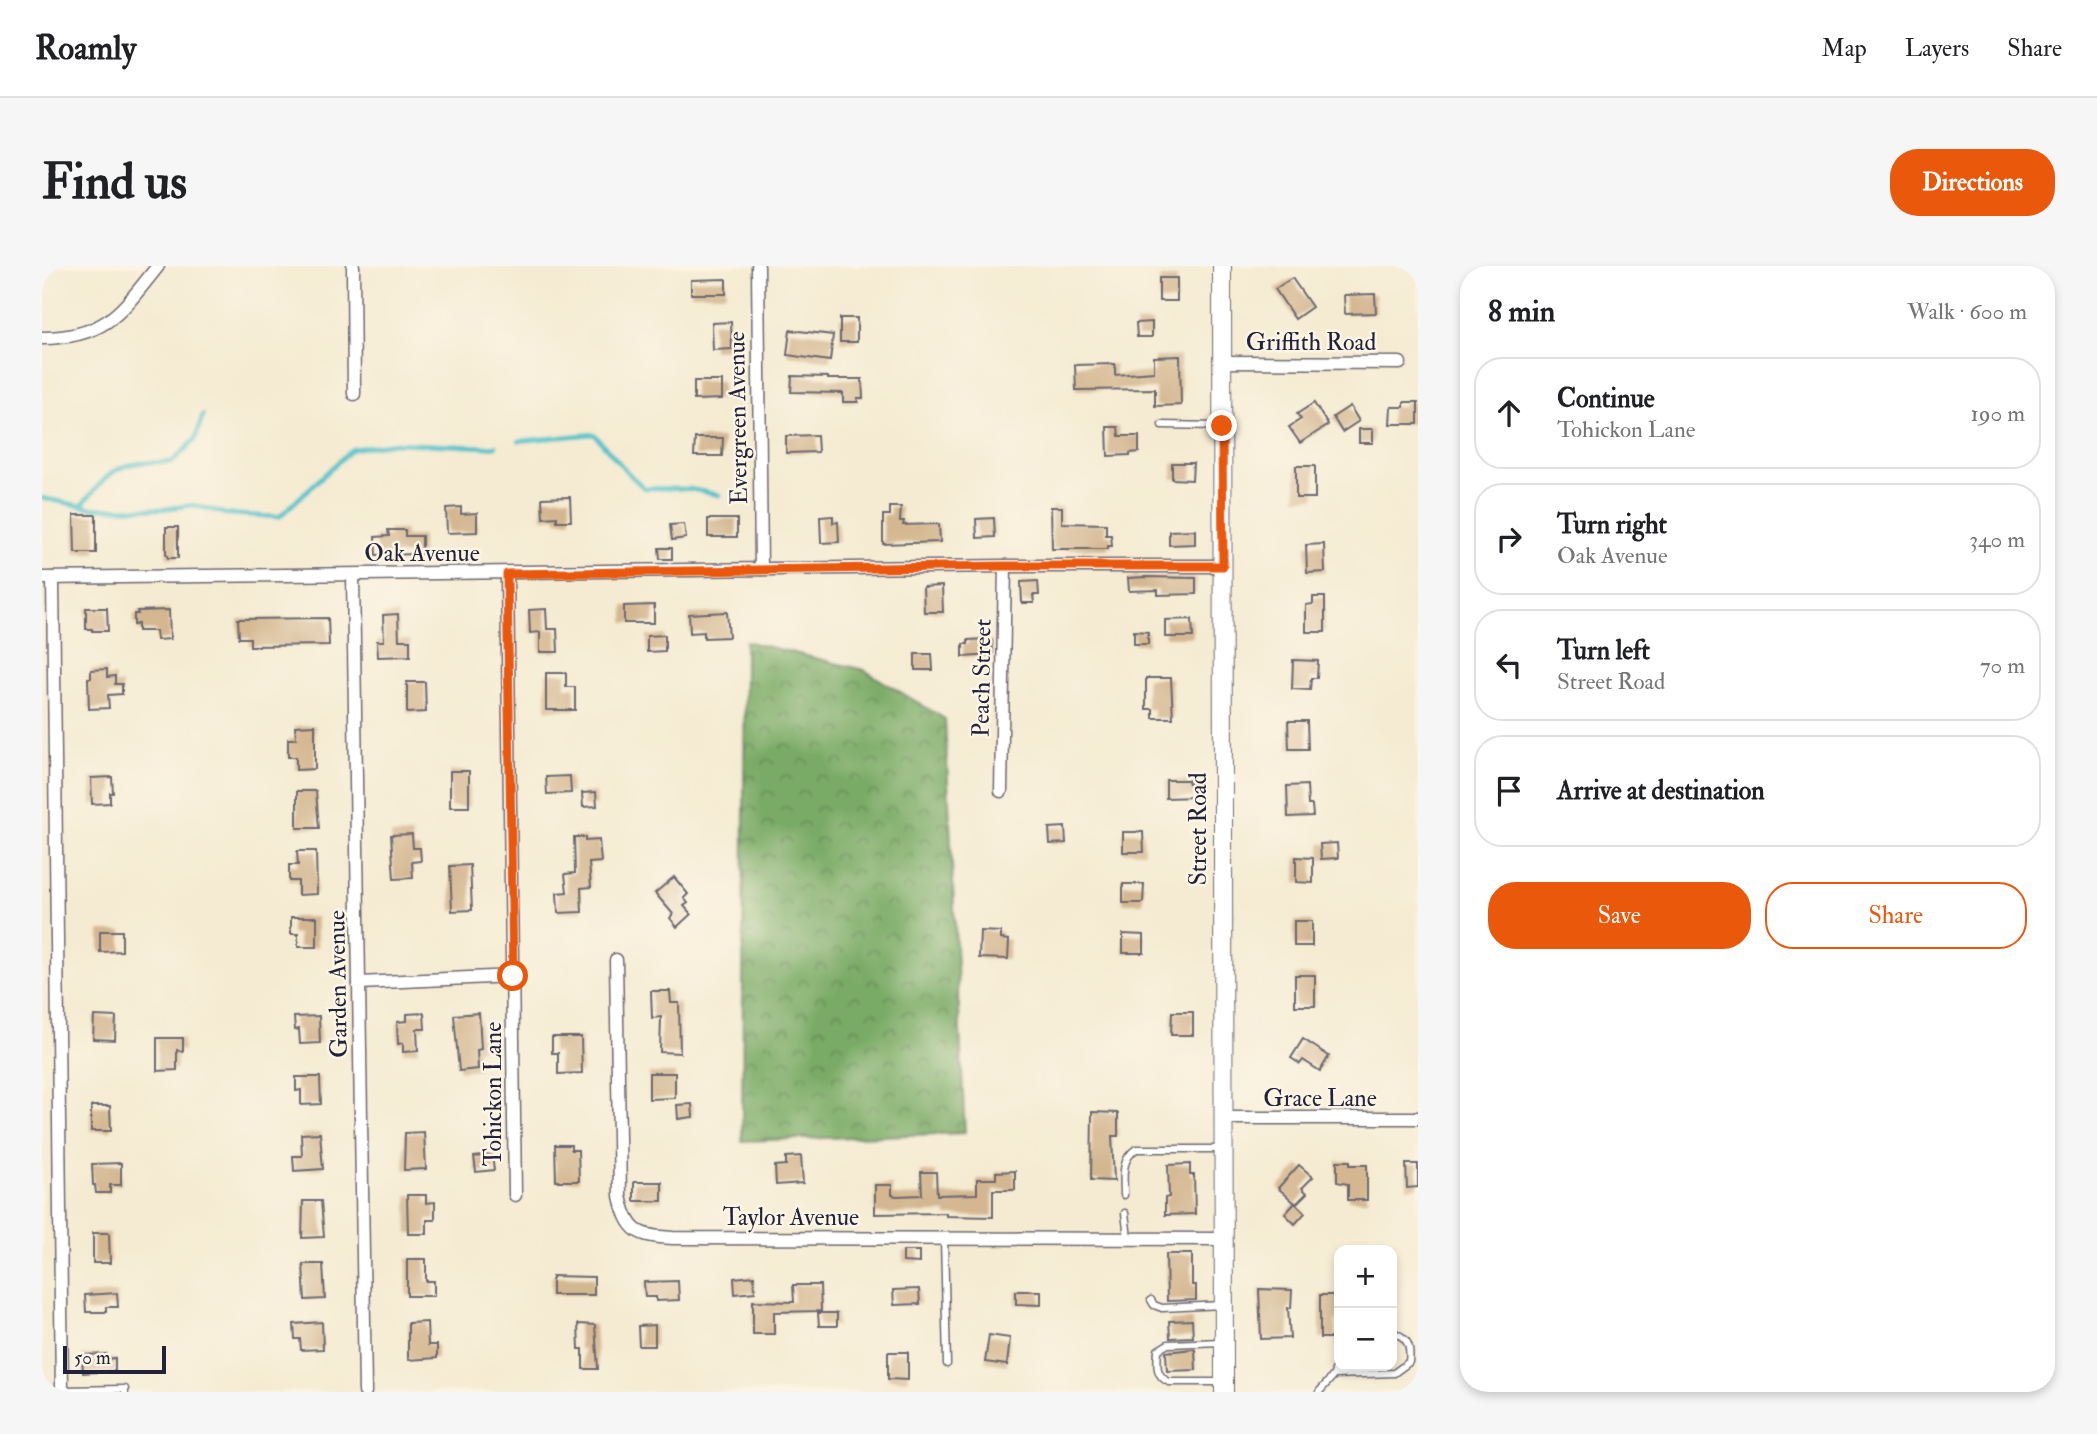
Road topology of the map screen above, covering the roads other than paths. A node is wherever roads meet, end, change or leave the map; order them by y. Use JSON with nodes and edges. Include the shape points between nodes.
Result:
{"nodes":[{"id":1,"x":158,"y":266,"type":"edge"},
{"id":2,"x":353,"y":266,"type":"edge"},
{"id":3,"x":758,"y":266,"type":"edge"},
{"id":4,"x":1222,"y":266,"type":"edge"},
{"id":5,"x":42,"y":338,"type":"edge"},
{"id":6,"x":1222,"y":362,"type":"junction"},
{"id":7,"x":1400,"y":363,"type":"dead end"},
{"id":8,"x":355,"y":394,"type":"dead end"},
{"id":9,"x":1163,"y":425,"type":"dead end"},
{"id":10,"x":1222,"y":426,"type":"junction"},
{"id":11,"x":1004,"y":566,"type":"junction"},
{"id":12,"x":1223,"y":566,"type":"junction"},
{"id":13,"x":761,"y":569,"type":"junction"},
{"id":14,"x":507,"y":574,"type":"junction"},
{"id":15,"x":353,"y":575,"type":"junction"},
{"id":16,"x":47,"y":578,"type":"edge"},
{"id":17,"x":1001,"y":791,"type":"dead end"},
{"id":18,"x":616,"y":960,"type":"dead end"},
{"id":19,"x":513,"y":976,"type":"junction"},
{"id":20,"x":359,"y":983,"type":"junction"},
{"id":21,"x":57,"y":985,"type":"junction"},
{"id":22,"x":42,"y":986,"type":"edge"},
{"id":23,"x":1223,"y":1118,"type":"junction"},
{"id":24,"x":1418,"y":1118,"type":"edge"},
{"id":25,"x":1223,"y":1149,"type":"junction"},
{"id":26,"x":515,"y":1195,"type":"dead end"},
{"id":27,"x":1124,"y":1195,"type":"dead end"},
{"id":28,"x":1125,"y":1213,"type":"dead end"},
{"id":29,"x":944,"y":1238,"type":"junction"},
{"id":30,"x":1128,"y":1238,"type":"junction"},
{"id":31,"x":1223,"y":1239,"type":"junction"},
{"id":32,"x":1151,"y":1300,"type":"dead end"},
{"id":33,"x":1224,"y":1305,"type":"junction"},
{"id":34,"x":1397,"y":1334,"type":"edge"},
{"id":35,"x":1224,"y":1342,"type":"junction"},
{"id":36,"x":947,"y":1364,"type":"dead end"},
{"id":37,"x":1335,"y":1371,"type":"edge"},
{"id":38,"x":1334,"y":1376,"type":"junction"},
{"id":39,"x":1224,"y":1387,"type":"edge"},
{"id":40,"x":62,"y":1391,"type":"edge"},
{"id":41,"x":125,"y":1392,"type":"edge"},
{"id":42,"x":365,"y":1392,"type":"edge"},
{"id":43,"x":1319,"y":1392,"type":"edge"}],
"edges":[{"from":1,"to":5,"type":"street","via":[[106,323],[85,333]]},
{"from":2,"to":8,"type":"street"},
{"from":3,"to":13,"type":"street","name":"Evergreen Avenue"},
{"from":4,"to":6,"type":"main road","name":"Street Road"},
{"from":6,"to":7,"type":"street","name":"Griffith Road"},
{"from":6,"to":10,"type":"main road","name":"Street Road"},
{"from":9,"to":10,"type":"lane"},
{"from":10,"to":12,"type":"main road","name":"Street Road"},
{"from":11,"to":12,"type":"street","name":"Oak Avenue"},
{"from":11,"to":13,"type":"street","name":"Oak Avenue"},
{"from":11,"to":17,"type":"street","name":"Peach Street"},
{"from":12,"to":23,"type":"main road","name":"Street Road"},
{"from":13,"to":14,"type":"street","name":"Oak Avenue"},
{"from":14,"to":15,"type":"street","name":"Oak Avenue"},
{"from":14,"to":19,"type":"street","name":"Tohickon Lane"},
{"from":15,"to":16,"type":"street","name":"Oak Avenue"},
{"from":15,"to":20,"type":"street","name":"Garden Avenue"},
{"from":16,"to":21,"type":"street"},
{"from":18,"to":29,"type":"street","name":"Taylor Avenue","via":[[620,1196],[624,1213],[638,1233],[673,1238]]},
{"from":19,"to":20,"type":"street"},
{"from":19,"to":26,"type":"street","name":"Tohickon Lane"},
{"from":20,"to":42,"type":"street","name":"Garden Avenue"},
{"from":21,"to":22,"type":"street"},
{"from":21,"to":40,"type":"street"},
{"from":23,"to":24,"type":"street","name":"Grace Lane"},
{"from":23,"to":25,"type":"main road","name":"Street Road"},
{"from":25,"to":27,"type":"lane","via":[[1136,1149],[1124,1162]]},
{"from":25,"to":31,"type":"main road","name":"Street Road"},
{"from":28,"to":30,"type":"lane"},
{"from":29,"to":30,"type":"street","name":"Taylor Avenue"},
{"from":29,"to":36,"type":"lane"},
{"from":30,"to":31,"type":"street","name":"Taylor Avenue"},
{"from":31,"to":33,"type":"main road","name":"Street Road"},
{"from":32,"to":33,"type":"lane","via":[[1162,1308]]},
{"from":33,"to":35,"type":"main road","name":"Street Road"},
{"from":34,"to":38,"type":"lane","via":[[1408,1341],[1409,1362],[1402,1369]]},
{"from":35,"to":39,"type":"main road","name":"Street Road"},
{"from":35,"to":39,"type":"lane","via":[[1168,1344],[1158,1350],[1157,1360],[1158,1373],[1168,1382]]},
{"from":37,"to":38,"type":"lane"},
{"from":38,"to":43,"type":"lane"},
{"from":40,"to":41,"type":"lane"}]}
